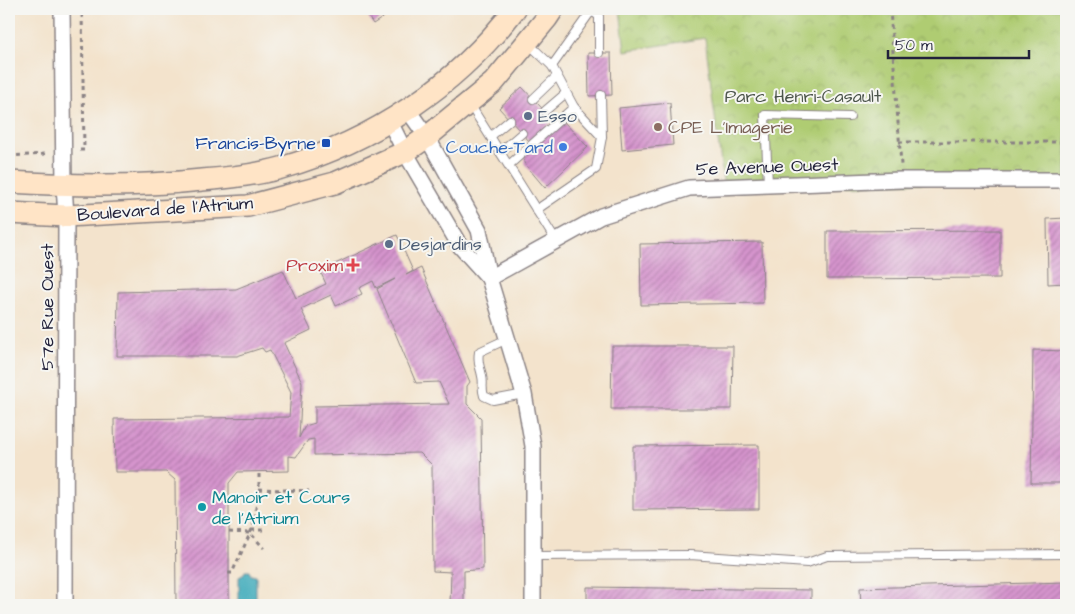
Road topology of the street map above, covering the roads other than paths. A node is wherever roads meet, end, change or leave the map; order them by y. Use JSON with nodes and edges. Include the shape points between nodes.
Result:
{"nodes":[{"id":1,"x":62,"y":9,"type":"edge"},
{"id":2,"x":515,"y":9,"type":"edge"},
{"id":3,"x":553,"y":9,"type":"edge"},
{"id":4,"x":527,"y":42,"type":"junction"},
{"id":5,"x":599,"y":53,"type":"dead end"},
{"id":6,"x":552,"y":66,"type":"junction"},
{"id":7,"x":557,"y":76,"type":"junction"},
{"id":8,"x":566,"y":93,"type":"junction"},
{"id":9,"x":601,"y":95,"type":"dead end"},
{"id":10,"x":533,"y":99,"type":"dead end"},
{"id":11,"x":469,"y":103,"type":"junction"},
{"id":12,"x":574,"y":107,"type":"junction"},
{"id":13,"x":407,"y":109,"type":"junction"},
{"id":14,"x":545,"y":112,"type":"dead end"},
{"id":15,"x":850,"y":117,"type":"dead end"},
{"id":16,"x":510,"y":120,"type":"dead end"},
{"id":17,"x":390,"y":122,"type":"junction"},
{"id":18,"x":522,"y":133,"type":"dead end"},
{"id":19,"x":491,"y":136,"type":"junction"},
{"id":20,"x":426,"y":137,"type":"junction"},
{"id":21,"x":602,"y":137,"type":"junction"},
{"id":22,"x":404,"y":152,"type":"junction"},
{"id":23,"x":500,"y":152,"type":"junction"},
{"id":24,"x":509,"y":165,"type":"junction"},
{"id":25,"x":1066,"y":180,"type":"edge"},
{"id":26,"x":9,"y":182,"type":"edge"},
{"id":27,"x":768,"y":184,"type":"junction"},
{"id":28,"x":64,"y":185,"type":"junction"},
{"id":29,"x":536,"y":210,"type":"junction"},
{"id":30,"x":9,"y":213,"type":"edge"},
{"id":31,"x":66,"y":216,"type":"junction"},
{"id":32,"x":556,"y":241,"type":"junction"},
{"id":33,"x":489,"y":278,"type":"junction"},
{"id":34,"x":508,"y":339,"type":"junction"},
{"id":35,"x":524,"y":394,"type":"junction"},
{"id":36,"x":1066,"y":554,"type":"edge"},
{"id":37,"x":533,"y":556,"type":"junction"},
{"id":38,"x":65,"y":605,"type":"edge"},
{"id":39,"x":533,"y":605,"type":"edge"}],
"edges":[{"from":1,"to":28,"type":"street","name":"57e Rue Ouest"},
{"from":2,"to":13,"type":"street","name":"Boulevard de l'Atrium","via":[[497,33],[455,74]]},
{"from":3,"to":4,"type":"street","name":"Boulevard de l'Atrium"},
{"from":4,"to":6,"type":"lane"},
{"from":4,"to":11,"type":"street","name":"Boulevard de l'Atrium","via":[[494,82]]},
{"from":5,"to":6,"type":"lane","via":[[598,16],[594,12],[589,14]]},
{"from":6,"to":7,"type":"lane"},
{"from":7,"to":8,"type":"lane"},
{"from":7,"to":10,"type":"lane"},
{"from":8,"to":12,"type":"lane"},
{"from":8,"to":14,"type":"lane"},
{"from":9,"to":21,"type":"lane"},
{"from":11,"to":19,"type":"lane"},
{"from":11,"to":20,"type":"street","name":"Boulevard de l'Atrium"},
{"from":12,"to":21,"type":"lane"},
{"from":12,"to":24,"type":"lane"},
{"from":13,"to":17,"type":"street","name":"Boulevard de l'Atrium"},
{"from":13,"to":20,"type":"street"},
{"from":15,"to":27,"type":"lane","via":[[766,115]]},
{"from":16,"to":19,"type":"lane"},
{"from":17,"to":22,"type":"street"},
{"from":17,"to":28,"type":"street","name":"Boulevard de l'Atrium","via":[[334,149],[280,168],[239,177],[155,185]]},
{"from":18,"to":23,"type":"lane"},
{"from":19,"to":23,"type":"lane"},
{"from":20,"to":22,"type":"street","name":"Boulevard de l'Atrium"},
{"from":20,"to":33,"type":"street","via":[[479,230]]},
{"from":21,"to":29,"type":"lane","via":[[596,169]]},
{"from":22,"to":31,"type":"street","name":"Boulevard de l'Atrium","via":[[335,183],[248,206]]},
{"from":22,"to":33,"type":"street","via":[[460,246]]},
{"from":23,"to":24,"type":"lane"},
{"from":24,"to":29,"type":"lane"},
{"from":25,"to":27,"type":"street","name":"5e Avenue Ouest"},
{"from":26,"to":28,"type":"street","name":"Boulevard de l'Atrium"},
{"from":27,"to":32,"type":"street","name":"5e Avenue Ouest","via":[[689,188],[601,216]]},
{"from":28,"to":31,"type":"street","name":"57e Rue Ouest"},
{"from":29,"to":32,"type":"lane"},
{"from":30,"to":31,"type":"street","name":"Boulevard de l'Atrium"},
{"from":31,"to":38,"type":"street","name":"57e Rue Ouest"},
{"from":32,"to":33,"type":"street","name":"5e Avenue Ouest"},
{"from":33,"to":34,"type":"street"},
{"from":34,"to":35,"type":"street"},
{"from":34,"to":35,"type":"lane","via":[[480,352],[477,361],[483,378],[481,388],[484,396],[493,400]]},
{"from":35,"to":37,"type":"street","via":[[533,446]]},
{"from":36,"to":37,"type":"lane","via":[[827,556],[807,563],[690,555]]},
{"from":37,"to":39,"type":"street"}]}
